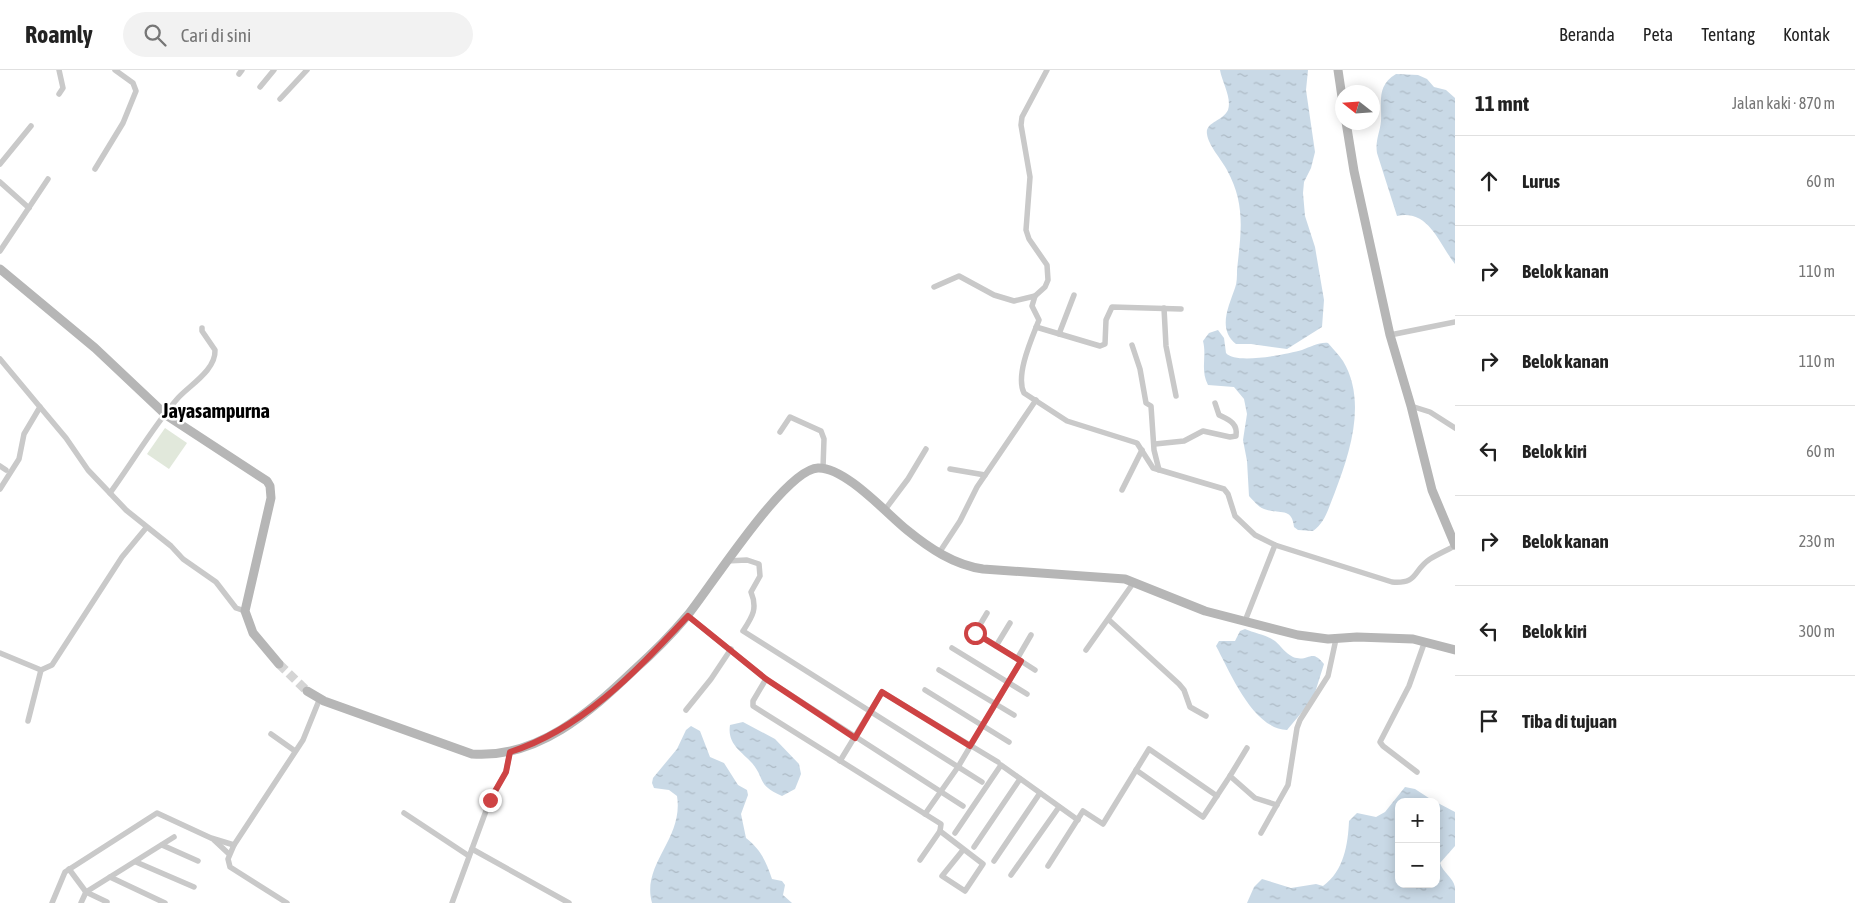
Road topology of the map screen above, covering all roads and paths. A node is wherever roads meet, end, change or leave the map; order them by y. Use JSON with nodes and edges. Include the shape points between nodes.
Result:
{"nodes":[{"id":1,"x":59,"y":70,"type":"edge"},
{"id":2,"x":116,"y":70,"type":"edge"},
{"id":3,"x":274,"y":70,"type":"edge"},
{"id":4,"x":307,"y":70,"type":"edge"},
{"id":5,"x":1047,"y":70,"type":"edge"},
{"id":6,"x":1338,"y":70,"type":"edge"},
{"id":7,"x":1340,"y":85,"type":"edge"},
{"id":8,"x":260,"y":87,"type":"dead end"},
{"id":9,"x":59,"y":94,"type":"dead end"},
{"id":10,"x":280,"y":99,"type":"dead end"},
{"id":11,"x":31,"y":126,"type":"dead end"},
{"id":12,"x":1347,"y":130,"type":"edge"},
{"id":13,"x":0,"y":164,"type":"edge"},
{"id":14,"x":95,"y":170,"type":"dead end"},
{"id":15,"x":48,"y":179,"type":"dead end"},
{"id":16,"x":0,"y":182,"type":"edge"},
{"id":17,"x":29,"y":208,"type":"junction"},
{"id":18,"x":0,"y":250,"type":"edge"},
{"id":19,"x":0,"y":269,"type":"edge"},
{"id":20,"x":934,"y":287,"type":"dead end"},
{"id":21,"x":1074,"y":295,"type":"dead end"},
{"id":22,"x":1035,"y":296,"type":"junction"},
{"id":23,"x":1164,"y":308,"type":"junction"},
{"id":24,"x":1181,"y":309,"type":"dead end"},
{"id":25,"x":1455,"y":322,"type":"edge"},
{"id":26,"x":202,"y":328,"type":"dead end"},
{"id":27,"x":1036,"y":328,"type":"junction"},
{"id":28,"x":1059,"y":334,"type":"junction"},
{"id":29,"x":1390,"y":335,"type":"junction"},
{"id":30,"x":1132,"y":344,"type":"dead end"},
{"id":31,"x":0,"y":359,"type":"edge"},
{"id":32,"x":1176,"y":396,"type":"dead end"},
{"id":33,"x":1036,"y":400,"type":"junction"},
{"id":34,"x":1215,"y":403,"type":"dead end"},
{"id":35,"x":1411,"y":406,"type":"junction"},
{"id":36,"x":40,"y":407,"type":"junction"},
{"id":37,"x":166,"y":415,"type":"junction"},
{"id":38,"x":1455,"y":428,"type":"edge"},
{"id":39,"x":780,"y":432,"type":"dead end"},
{"id":40,"x":1155,"y":444,"type":"junction"},
{"id":41,"x":926,"y":449,"type":"dead end"},
{"id":42,"x":1142,"y":450,"type":"junction"},
{"id":43,"x":823,"y":468,"type":"junction"},
{"id":44,"x":950,"y":470,"type":"dead end"},
{"id":45,"x":1159,"y":470,"type":"junction"},
{"id":46,"x":985,"y":475,"type":"junction"},
{"id":47,"x":0,"y":489,"type":"edge"},
{"id":48,"x":1122,"y":490,"type":"dead end"},
{"id":49,"x":110,"y":493,"type":"junction"},
{"id":50,"x":884,"y":510,"type":"junction"},
{"id":51,"x":146,"y":528,"type":"junction"},
{"id":52,"x":1276,"y":546,"type":"junction"},
{"id":53,"x":1455,"y":546,"type":"edge"},
{"id":54,"x":939,"y":553,"type":"junction"},
{"id":55,"x":726,"y":561,"type":"junction"},
{"id":56,"x":1134,"y":582,"type":"junction"},
{"id":57,"x":245,"y":611,"type":"junction"},
{"id":58,"x":987,"y":613,"type":"dead end"},
{"id":59,"x":688,"y":616,"type":"junction"},
{"id":60,"x":1109,"y":620,"type":"junction"},
{"id":61,"x":1245,"y":621,"type":"junction"},
{"id":62,"x":1010,"y":623,"type":"dead end"},
{"id":63,"x":968,"y":628,"type":"dead end"},
{"id":64,"x":975,"y":633,"type":"junction"},
{"id":65,"x":1031,"y":635,"type":"dead end"},
{"id":66,"x":1336,"y":639,"type":"junction"},
{"id":67,"x":1425,"y":641,"type":"junction"},
{"id":68,"x":996,"y":646,"type":"junction"},
{"id":69,"x":952,"y":648,"type":"dead end"},
{"id":70,"x":731,"y":649,"type":"junction"},
{"id":71,"x":1086,"y":650,"type":"dead end"},
{"id":72,"x":1455,"y":650,"type":"edge"},
{"id":73,"x":0,"y":653,"type":"edge"},
{"id":74,"x":1019,"y":660,"type":"junction"},
{"id":75,"x":279,"y":664,"type":"tunnel mouth"},
{"id":76,"x":41,"y":670,"type":"junction"},
{"id":77,"x":939,"y":670,"type":"dead end"},
{"id":78,"x":1035,"y":670,"type":"dead end"},
{"id":79,"x":766,"y":679,"type":"junction"},
{"id":80,"x":1008,"y":682,"type":"junction"},
{"id":81,"x":925,"y":690,"type":"dead end"},
{"id":82,"x":307,"y":691,"type":"tunnel mouth"},
{"id":83,"x":1027,"y":694,"type":"dead end"},
{"id":84,"x":320,"y":698,"type":"junction"},
{"id":85,"x":995,"y":704,"type":"junction"},
{"id":86,"x":686,"y":710,"type":"dead end"},
{"id":87,"x":871,"y":711,"type":"junction"},
{"id":88,"x":1014,"y":715,"type":"dead end"},
{"id":89,"x":1206,"y":716,"type":"dead end"},
{"id":90,"x":28,"y":721,"type":"dead end"},
{"id":91,"x":982,"y":725,"type":"junction"},
{"id":92,"x":271,"y":734,"type":"dead end"},
{"id":93,"x":855,"y":738,"type":"junction"},
{"id":94,"x":1009,"y":742,"type":"dead end"},
{"id":95,"x":970,"y":746,"type":"junction"},
{"id":96,"x":1247,"y":748,"type":"dead end"},
{"id":97,"x":295,"y":751,"type":"junction"},
{"id":98,"x":510,"y":752,"type":"junction"},
{"id":99,"x":840,"y":761,"type":"junction"},
{"id":100,"x":998,"y":762,"type":"dead end"},
{"id":101,"x":958,"y":767,"type":"junction"},
{"id":102,"x":1136,"y":770,"type":"junction"},
{"id":103,"x":1418,"y":772,"type":"dead end"},
{"id":104,"x":1230,"y":776,"type":"junction"},
{"id":105,"x":1020,"y":779,"type":"junction"},
{"id":106,"x":982,"y":782,"type":"dead end"},
{"id":107,"x":940,"y":792,"type":"junction"},
{"id":108,"x":1040,"y":793,"type":"junction"},
{"id":109,"x":1217,"y":796,"type":"junction"},
{"id":110,"x":963,"y":806,"type":"dead end"},
{"id":111,"x":1059,"y":806,"type":"junction"},
{"id":112,"x":1277,"y":806,"type":"junction"},
{"id":113,"x":404,"y":813,"type":"dead end"},
{"id":114,"x":926,"y":814,"type":"junction"},
{"id":115,"x":1078,"y":820,"type":"junction"},
{"id":116,"x":940,"y":831,"type":"junction"},
{"id":117,"x":1261,"y":833,"type":"dead end"},
{"id":118,"x":955,"y":834,"type":"dead end"},
{"id":119,"x":174,"y":837,"type":"dead end"},
{"id":120,"x":211,"y":838,"type":"junction"},
{"id":121,"x":162,"y":845,"type":"junction"},
{"id":122,"x":234,"y":845,"type":"junction"},
{"id":123,"x":974,"y":847,"type":"dead end"},
{"id":124,"x":472,"y":849,"type":"junction"},
{"id":125,"x":963,"y":850,"type":"junction"},
{"id":126,"x":229,"y":854,"type":"junction"},
{"id":127,"x":470,"y":856,"type":"junction"},
{"id":128,"x":920,"y":860,"type":"dead end"},
{"id":129,"x":994,"y":860,"type":"dead end"},
{"id":130,"x":198,"y":861,"type":"dead end"},
{"id":131,"x":136,"y":862,"type":"junction"},
{"id":132,"x":1048,"y":866,"type":"dead end"},
{"id":133,"x":69,"y":870,"type":"junction"},
{"id":134,"x":1011,"y":875,"type":"dead end"},
{"id":135,"x":110,"y":877,"type":"junction"},
{"id":136,"x":194,"y":887,"type":"dead end"},
{"id":137,"x":86,"y":892,"type":"junction"},
{"id":138,"x":52,"y":903,"type":"edge"},
{"id":139,"x":81,"y":903,"type":"edge"},
{"id":140,"x":108,"y":903,"type":"edge"},
{"id":141,"x":165,"y":903,"type":"edge"},
{"id":142,"x":287,"y":903,"type":"edge"},
{"id":143,"x":452,"y":903,"type":"edge"},
{"id":144,"x":570,"y":903,"type":"edge"}],
"edges":[{"from":1,"to":9,"type":"street","via":[[63,88]]},
{"from":2,"to":14,"type":"street","via":[[133,83],[136,91],[123,123]]},
{"from":3,"to":8,"type":"street"},
{"from":4,"to":10,"type":"street"},
{"from":5,"to":22,"type":"street","via":[[1022,117],[1021,125],[1030,177],[1027,233],[1049,273],[1045,287]]},
{"from":6,"to":7,"type":"street"},
{"from":11,"to":13,"type":"street"},
{"from":12,"to":29,"type":"street"},
{"from":15,"to":17,"type":"street"},
{"from":16,"to":17,"type":"street"},
{"from":17,"to":18,"type":"street"},
{"from":19,"to":37,"type":"street","via":[[95,348]]},
{"from":20,"to":22,"type":"street","via":[[959,276],[1004,299],[1014,301]]},
{"from":21,"to":28,"type":"street"},
{"from":22,"to":27,"type":"street","via":[[1032,306],[1039,320]]},
{"from":23,"to":24,"type":"street"},
{"from":23,"to":28,"type":"street","via":[[1112,307],[1106,320],[1106,341],[1102,346]]},
{"from":23,"to":32,"type":"street","via":[[1166,346]]},
{"from":25,"to":29,"type":"street"},
{"from":26,"to":37,"type":"street","via":[[215,350],[214,359],[196,383],[178,397]]},
{"from":27,"to":28,"type":"street"},
{"from":27,"to":33,"type":"street","via":[[1022,380],[1024,393]]},
{"from":29,"to":35,"type":"street"},
{"from":30,"to":40,"type":"street","via":[[1146,403],[1151,406]]},
{"from":31,"to":36,"type":"street"},
{"from":33,"to":42,"type":"street","via":[[1067,421],[1137,444]]},
{"from":33,"to":46,"type":"street"},
{"from":34,"to":40,"type":"street","via":[[1219,414],[1234,423],[1236,436],[1203,431],[1184,441]]},
{"from":35,"to":38,"type":"street","via":[[1430,412]]},
{"from":35,"to":53,"type":"street","via":[[1432,490]]},
{"from":36,"to":47,"type":"street","via":[[24,434],[18,459]]},
{"from":36,"to":49,"type":"street","via":[[88,470]]},
{"from":37,"to":49,"type":"street"},
{"from":37,"to":57,"type":"street","via":[[255,471],[270,486],[271,498]]},
{"from":39,"to":43,"type":"street","via":[[790,418],[821,430],[824,439]]},
{"from":40,"to":45,"type":"street"},
{"from":41,"to":50,"type":"street"},
{"from":42,"to":45,"type":"street","via":[[1153,468]]},
{"from":42,"to":48,"type":"street"},
{"from":43,"to":50,"type":"street","via":[[847,480]]},
{"from":43,"to":55,"type":"street","via":[[809,469],[799,476]]},
{"from":44,"to":46,"type":"street"},
{"from":45,"to":52,"type":"street","via":[[1224,489],[1240,521],[1255,535]]},
{"from":46,"to":54,"type":"street"},
{"from":49,"to":51,"type":"street"},
{"from":50,"to":54,"type":"street"},
{"from":51,"to":57,"type":"street","via":[[216,582],[236,608]]},
{"from":51,"to":76,"type":"street","via":[[122,557],[52,665]]},
{"from":52,"to":53,"type":"street","via":[[1392,582],[1405,583],[1412,580],[1430,559]]},
{"from":52,"to":61,"type":"street"},
{"from":54,"to":56,"type":"street","via":[[963,565],[978,568]]},
{"from":55,"to":59,"type":"street"},
{"from":55,"to":87,"type":"street","via":[[747,560],[759,564],[760,576],[751,592],[755,612],[743,631]]},
{"from":56,"to":60,"type":"street"},
{"from":56,"to":61,"type":"street","via":[[1187,605]]},
{"from":57,"to":75,"type":"street","via":[[253,633]]},
{"from":58,"to":64,"type":"street"},
{"from":59,"to":70,"type":"street"},
{"from":59,"to":98,"type":"street","via":[[647,658],[579,718],[546,739]]},
{"from":60,"to":71,"type":"street"},
{"from":60,"to":89,"type":"street","via":[[1184,690],[1190,707]]},
{"from":61,"to":66,"type":"street","via":[[1298,635]]},
{"from":62,"to":68,"type":"street"},
{"from":63,"to":64,"type":"street"},
{"from":64,"to":68,"type":"street"},
{"from":65,"to":74,"type":"street"},
{"from":66,"to":67,"type":"street"},
{"from":66,"to":112,"type":"street","via":[[1328,676],[1300,720],[1291,775]]},
{"from":67,"to":72,"type":"street"},
{"from":67,"to":103,"type":"street","via":[[1409,686],[1380,742]]},
{"from":68,"to":74,"type":"street"},
{"from":69,"to":80,"type":"street"},
{"from":70,"to":79,"type":"street"},
{"from":70,"to":86,"type":"street"},
{"from":73,"to":76,"type":"street"},
{"from":74,"to":78,"type":"street"},
{"from":74,"to":80,"type":"street"},
{"from":76,"to":90,"type":"street"},
{"from":77,"to":85,"type":"street"},
{"from":79,"to":93,"type":"street"},
{"from":79,"to":99,"type":"street","via":[[753,706]]},
{"from":80,"to":83,"type":"street"},
{"from":80,"to":85,"type":"street"},
{"from":81,"to":91,"type":"street"},
{"from":82,"to":84,"type":"street"},
{"from":84,"to":97,"type":"street","via":[[310,727]]},
{"from":84,"to":98,"type":"street","via":[[463,752],[492,755]]},
{"from":85,"to":88,"type":"street"},
{"from":85,"to":91,"type":"street"},
{"from":87,"to":93,"type":"street"},
{"from":87,"to":95,"type":"street","via":[[882,692]]},
{"from":87,"to":101,"type":"street"},
{"from":91,"to":94,"type":"street"},
{"from":91,"to":95,"type":"street"},
{"from":92,"to":97,"type":"street"},
{"from":93,"to":99,"type":"street"},
{"from":93,"to":107,"type":"street"},
{"from":95,"to":100,"type":"street"},
{"from":95,"to":101,"type":"street"},
{"from":96,"to":104,"type":"street"},
{"from":97,"to":122,"type":"street"},
{"from":98,"to":124,"type":"street","via":[[506,772],[490,800]]},
{"from":99,"to":114,"type":"street"},
{"from":101,"to":106,"type":"street"},
{"from":101,"to":107,"type":"street"},
{"from":102,"to":109,"type":"street","via":[[1150,749]]},
{"from":102,"to":109,"type":"street","via":[[1203,817]]},
{"from":102,"to":115,"type":"street","via":[[1103,824],[1083,811]]},
{"from":104,"to":109,"type":"street"},
{"from":104,"to":112,"type":"street","via":[[1255,798]]},
{"from":105,"to":108,"type":"street"},
{"from":105,"to":118,"type":"street","via":[[1001,765]]},
{"from":105,"to":123,"type":"street"},
{"from":107,"to":110,"type":"street"},
{"from":107,"to":114,"type":"street"},
{"from":108,"to":111,"type":"street"},
{"from":108,"to":129,"type":"street"},
{"from":111,"to":115,"type":"street"},
{"from":111,"to":134,"type":"street"},
{"from":112,"to":117,"type":"street"},
{"from":113,"to":127,"type":"street"},
{"from":114,"to":116,"type":"street","via":[[941,824]]},
{"from":115,"to":132,"type":"street"},
{"from":116,"to":125,"type":"street"},
{"from":116,"to":128,"type":"street"},
{"from":119,"to":121,"type":"street"},
{"from":120,"to":122,"type":"street"},
{"from":120,"to":126,"type":"street"},
{"from":120,"to":133,"type":"street","via":[[157,813]]},
{"from":121,"to":130,"type":"street"},
{"from":121,"to":131,"type":"street"},
{"from":122,"to":126,"type":"street"},
{"from":124,"to":127,"type":"street"},
{"from":124,"to":144,"type":"street"},
{"from":125,"to":125,"type":"street","via":[[942,876],[965,891],[983,864]]},
{"from":126,"to":142,"type":"street","via":[[230,867]]},
{"from":127,"to":143,"type":"street"},
{"from":131,"to":135,"type":"street"},
{"from":131,"to":136,"type":"street"},
{"from":133,"to":137,"type":"street"},
{"from":133,"to":138,"type":"street","via":[[65,872]]},
{"from":135,"to":137,"type":"street"},
{"from":135,"to":141,"type":"street"},
{"from":137,"to":139,"type":"street"},
{"from":137,"to":140,"type":"street"}]}
